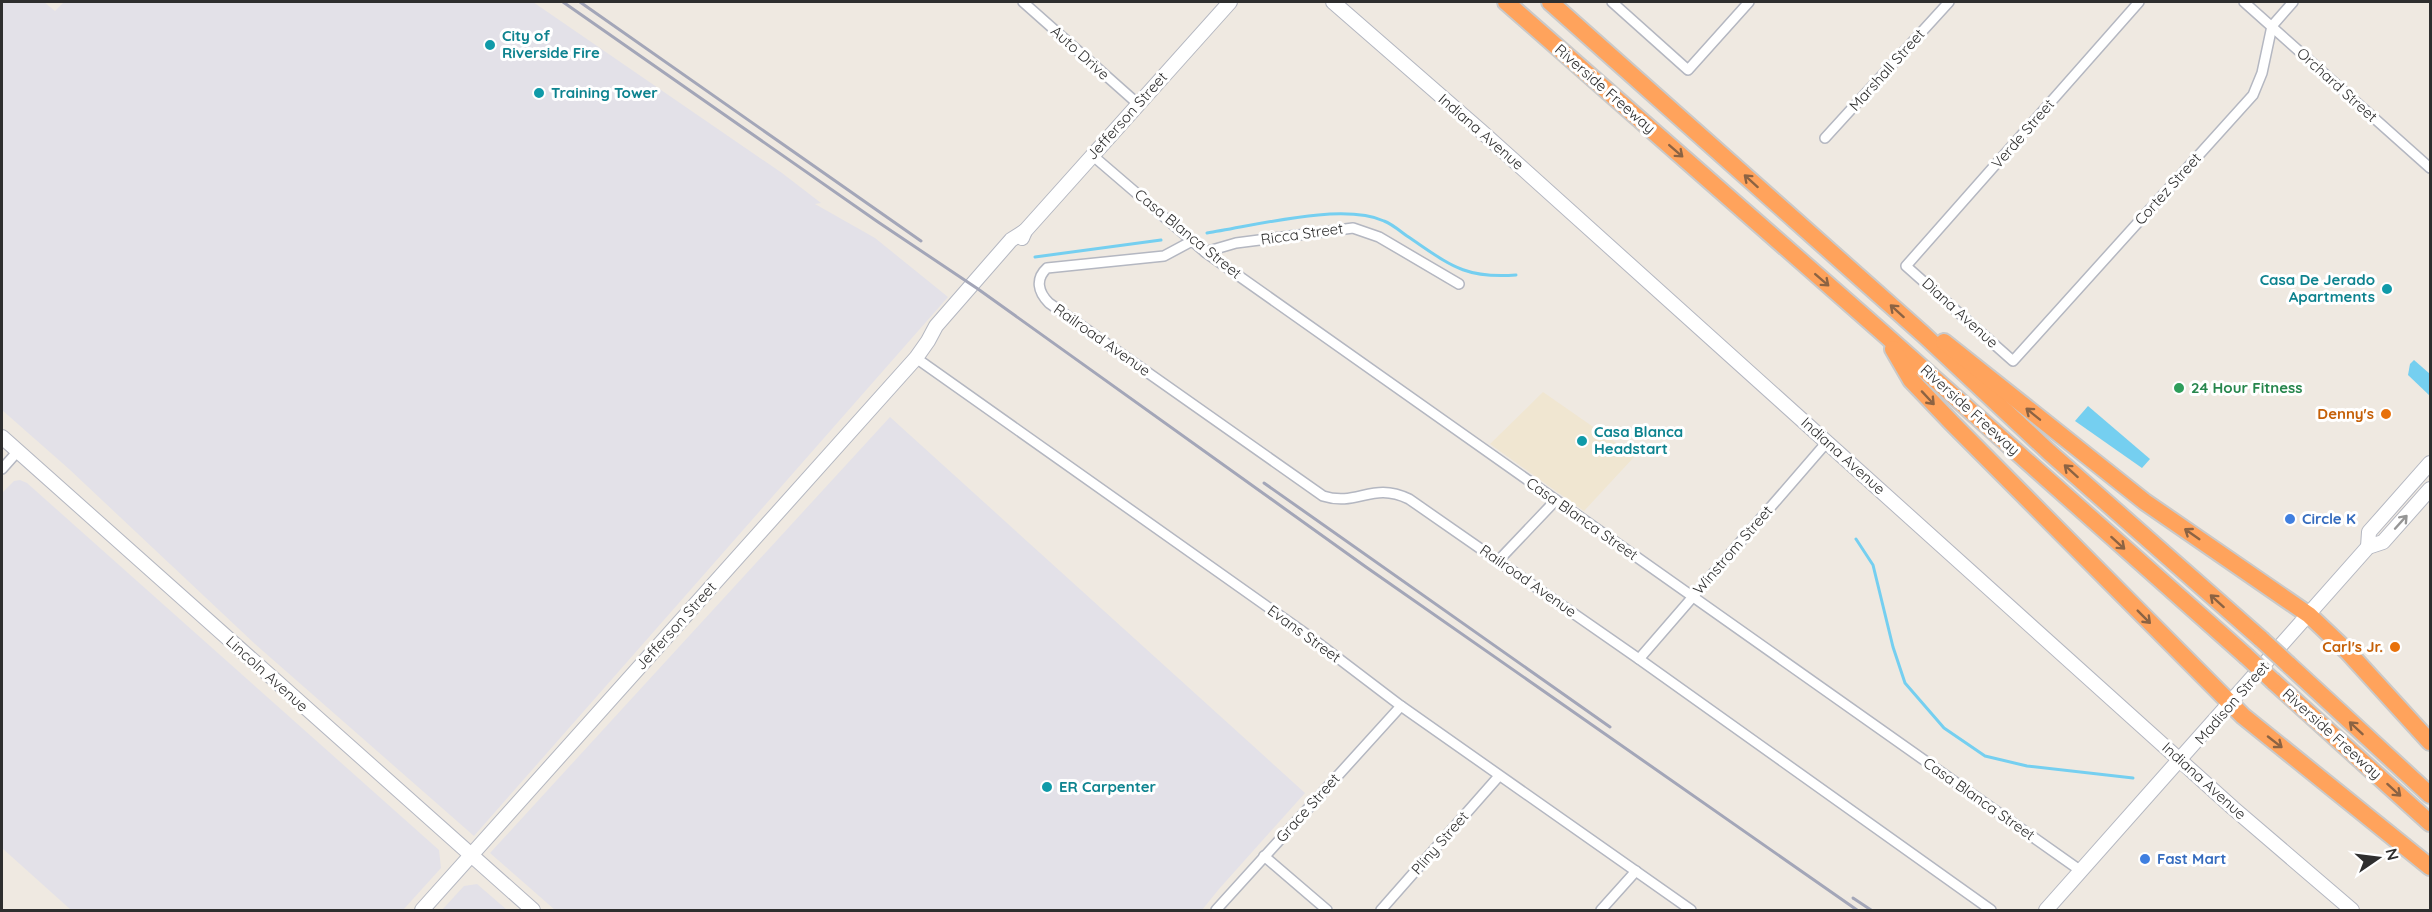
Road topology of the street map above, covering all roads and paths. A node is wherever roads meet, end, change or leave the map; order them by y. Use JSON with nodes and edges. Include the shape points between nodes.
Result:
{"nodes":[{"id":1,"x":1023,"y":2,"type":"edge"},
{"id":2,"x":1230,"y":2,"type":"edge"},
{"id":3,"x":1333,"y":2,"type":"edge"},
{"id":4,"x":1506,"y":2,"type":"edge"},
{"id":5,"x":1550,"y":2,"type":"edge"},
{"id":6,"x":1612,"y":2,"type":"edge"},
{"id":7,"x":1749,"y":2,"type":"edge"},
{"id":8,"x":1949,"y":2,"type":"edge"},
{"id":9,"x":2139,"y":2,"type":"edge"},
{"id":10,"x":2244,"y":2,"type":"edge"},
{"id":11,"x":2293,"y":2,"type":"edge"},
{"id":12,"x":2272,"y":26,"type":"junction"},
{"id":13,"x":1138,"y":104,"type":"junction"},
{"id":14,"x":1825,"y":138,"type":"dead end"},
{"id":15,"x":1092,"y":155,"type":"junction"},
{"id":16,"x":2430,"y":168,"type":"edge"},
{"id":17,"x":1192,"y":241,"type":"junction"},
{"id":18,"x":1205,"y":252,"type":"junction"},
{"id":19,"x":1906,"y":266,"type":"joint"},
{"id":20,"x":1459,"y":284,"type":"dead end"},
{"id":21,"x":1883,"y":333,"type":"junction"},
{"id":22,"x":1923,"y":334,"type":"junction"},
{"id":23,"x":916,"y":357,"type":"junction"},
{"id":24,"x":2013,"y":361,"type":"joint"},
{"id":25,"x":2,"y":437,"type":"edge"},
{"id":26,"x":1827,"y":442,"type":"junction"},
{"id":27,"x":18,"y":451,"type":"junction"},
{"id":28,"x":2430,"y":463,"type":"edge"},
{"id":29,"x":2,"y":469,"type":"edge"},
{"id":30,"x":2430,"y":489,"type":"edge"},
{"id":31,"x":1555,"y":501,"type":"junction"},
{"id":32,"x":2368,"y":547,"type":"junction"},
{"id":33,"x":1498,"y":561,"type":"junction"},
{"id":34,"x":1692,"y":597,"type":"junction"},
{"id":35,"x":2309,"y":615,"type":"junction"},
{"id":36,"x":1639,"y":659,"type":"junction"},
{"id":37,"x":2230,"y":704,"type":"junction"},
{"id":38,"x":1401,"y":706,"type":"junction"},
{"id":39,"x":2430,"y":742,"type":"edge"},
{"id":40,"x":2181,"y":760,"type":"junction"},
{"id":41,"x":1499,"y":776,"type":"junction"},
{"id":42,"x":2430,"y":795,"type":"edge"},
{"id":43,"x":2430,"y":823,"type":"edge"},
{"id":44,"x":471,"y":855,"type":"junction"},
{"id":45,"x":1264,"y":856,"type":"junction"},
{"id":46,"x":2430,"y":867,"type":"edge"},
{"id":47,"x":1636,"y":871,"type":"junction"},
{"id":48,"x":2081,"y":871,"type":"junction"},
{"id":49,"x":422,"y":910,"type":"edge"},
{"id":50,"x":533,"y":910,"type":"edge"},
{"id":51,"x":1216,"y":910,"type":"edge"},
{"id":52,"x":1327,"y":910,"type":"edge"},
{"id":53,"x":1381,"y":910,"type":"edge"},
{"id":54,"x":1601,"y":910,"type":"edge"},
{"id":55,"x":1691,"y":910,"type":"edge"},
{"id":56,"x":1991,"y":910,"type":"edge"},
{"id":57,"x":2046,"y":910,"type":"edge"},
{"id":58,"x":2352,"y":910,"type":"edge"}],
"edges":[{"from":1,"to":13,"type":"street","name":"Auto Drive"},
{"from":2,"to":13,"type":"street","name":"Jefferson Street"},
{"from":3,"to":26,"type":"street","name":"Indiana Avenue"},
{"from":4,"to":21,"type":"highway","name":"Riverside Freeway","one_way":true},
{"from":22,"to":5,"type":"highway","name":"Riverside Freeway","one_way":true},
{"from":6,"to":7,"type":"street","via":[[1689,70]]},
{"from":8,"to":14,"type":"street","name":"Marshall Street"},
{"from":9,"to":19,"type":"street","name":"Verde Street"},
{"from":10,"to":12,"type":"street","name":"Orchard Street"},
{"from":11,"to":12,"type":"street","name":"Cortez Street"},
{"from":12,"to":16,"type":"street","name":"Orchard Street"},
{"from":12,"to":24,"type":"street","name":"Cortez Street","via":[[2253,95]]},
{"from":13,"to":15,"type":"street","name":"Jefferson Street"},
{"from":15,"to":17,"type":"street","name":"Casa Blanca Street"},
{"from":15,"to":23,"type":"street","name":"Jefferson Street","via":[[971,285]]},
{"from":17,"to":18,"type":"street","name":"Casa Blanca Street"},
{"from":17,"to":33,"type":"street","name":"Railroad Avenue","via":[[1164,256],[1047,268],[1039,280],[1041,295],[1323,496],[1347,500],[1370,493],[1395,492]]},
{"from":18,"to":20,"type":"street","name":"Ricca Street","via":[[1236,243],[1353,228],[1379,237]]},
{"from":18,"to":31,"type":"street","name":"Casa Blanca Street"},
{"from":19,"to":24,"type":"street","name":"Diana Avenue"},
{"from":21,"to":37,"type":"highway","one_way":true,"via":[[1911,380]]},
{"from":21,"to":43,"type":"highway","name":"Riverside Freeway","one_way":true,"bridge":true},
{"from":35,"to":22,"type":"highway","one_way":true,"via":[[2145,502],[1948,343]]},
{"from":42,"to":22,"type":"highway","name":"Riverside Freeway","one_way":true,"bridge":true},
{"from":23,"to":38,"type":"street","name":"Evans Street"},
{"from":23,"to":44,"type":"street","name":"Jefferson Street"},
{"from":25,"to":27,"type":"street","name":"Lincoln Avenue"},
{"from":26,"to":34,"type":"street","name":"Winstrom Street"},
{"from":26,"to":40,"type":"street","name":"Indiana Avenue"},
{"from":27,"to":29,"type":"street"},
{"from":27,"to":44,"type":"street","name":"Lincoln Avenue"},
{"from":28,"to":32,"type":"street","name":"Madison Street","via":[[2369,532]]},
{"from":32,"to":30,"type":"street","name":"Madison Street","one_way":true,"via":[[2383,543]]},
{"from":31,"to":33,"type":"street"},
{"from":31,"to":34,"type":"street","name":"Casa Blanca Street"},
{"from":32,"to":35,"type":"street","name":"Madison Street"},
{"from":33,"to":36,"type":"street","name":"Railroad Avenue"},
{"from":34,"to":36,"type":"street","name":"Winstrom Street"},
{"from":34,"to":48,"type":"street","name":"Casa Blanca Street"},
{"from":35,"to":37,"type":"street","name":"Madison Street"},
{"from":35,"to":39,"type":"highway"},
{"from":36,"to":56,"type":"street","name":"Railroad Avenue"},
{"from":37,"to":40,"type":"street","name":"Madison Street"},
{"from":37,"to":46,"type":"highway","one_way":true},
{"from":38,"to":41,"type":"street","name":"Evans Street"},
{"from":38,"to":45,"type":"street","name":"Grace Street"},
{"from":40,"to":48,"type":"street","name":"Madison Street"},
{"from":40,"to":58,"type":"street","name":"Indiana Avenue"},
{"from":41,"to":47,"type":"street","name":"Evans Street"},
{"from":41,"to":53,"type":"street","name":"Pliny Street"},
{"from":44,"to":49,"type":"street","name":"Jefferson Street"},
{"from":44,"to":50,"type":"street","name":"Lincoln Avenue"},
{"from":45,"to":51,"type":"street","name":"Grace Street"},
{"from":45,"to":52,"type":"street"},
{"from":47,"to":54,"type":"street"},
{"from":47,"to":55,"type":"street","name":"Evans Street"},
{"from":48,"to":57,"type":"street","name":"Madison Street"}]}
